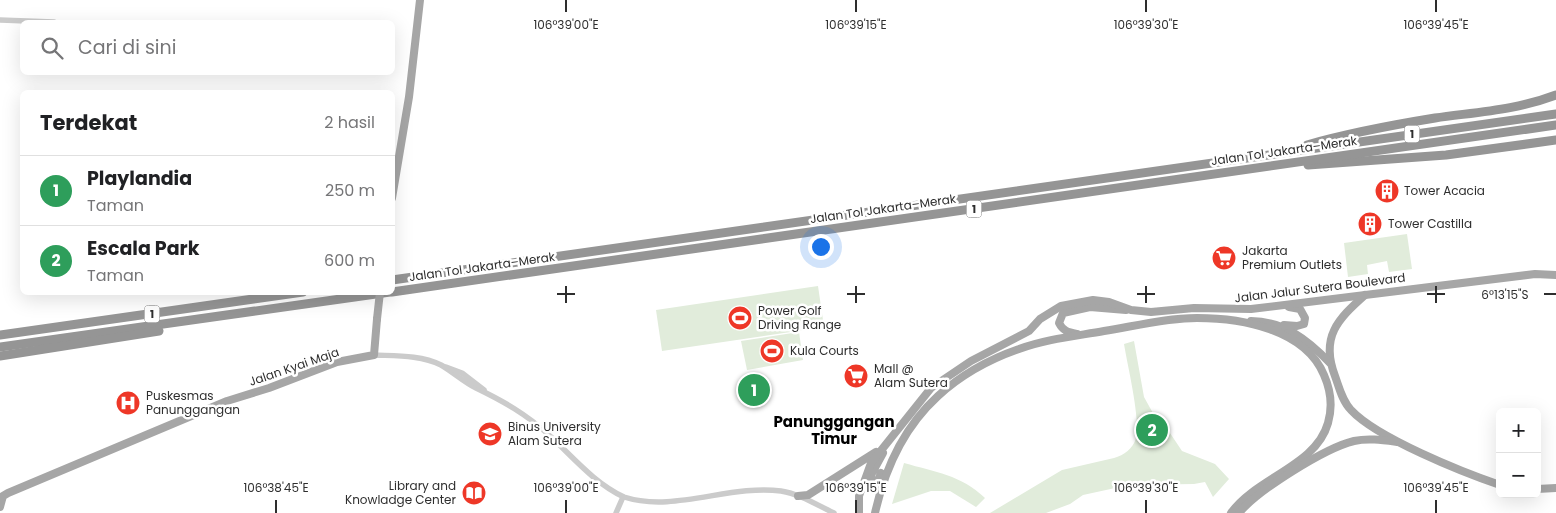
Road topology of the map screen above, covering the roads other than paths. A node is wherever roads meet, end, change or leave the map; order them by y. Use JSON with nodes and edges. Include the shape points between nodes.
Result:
{"nodes":[{"id":1,"x":420,"y":0,"type":"edge"},
{"id":2,"x":0,"y":20,"type":"edge"},
{"id":3,"x":20,"y":21,"type":"edge"},
{"id":4,"x":1556,"y":89,"type":"edge"},
{"id":5,"x":1556,"y":95,"type":"edge"},
{"id":6,"x":1520,"y":106,"type":"junction"},
{"id":7,"x":1556,"y":114,"type":"edge"},
{"id":8,"x":1556,"y":125,"type":"edge"},
{"id":9,"x":1556,"y":142,"type":"edge"},
{"id":10,"x":1268,"y":155,"type":"junction"},
{"id":11,"x":1278,"y":165,"type":"junction"},
{"id":12,"x":395,"y":180,"type":"edge"},
{"id":13,"x":1556,"y":275,"type":"edge"},
{"id":14,"x":395,"y":280,"type":"edge"},
{"id":15,"x":395,"y":291,"type":"edge"},
{"id":16,"x":282,"y":295,"type":"edge"},
{"id":17,"x":370,"y":295,"type":"edge"},
{"id":18,"x":380,"y":295,"type":"edge"},
{"id":19,"x":1365,"y":295,"type":"junction"},
{"id":20,"x":1275,"y":307,"type":"junction"},
{"id":21,"x":1131,"y":310,"type":"junction"},
{"id":22,"x":218,"y":317,"type":"junction"},
{"id":23,"x":1232,"y":320,"type":"junction"},
{"id":24,"x":1265,"y":322,"type":"junction"},
{"id":25,"x":1083,"y":334,"type":"junction"},
{"id":26,"x":0,"y":335,"type":"edge"},
{"id":27,"x":0,"y":347,"type":"edge"},
{"id":28,"x":374,"y":355,"type":"junction"},
{"id":29,"x":0,"y":356,"type":"edge"},
{"id":30,"x":1330,"y":363,"type":"junction"},
{"id":31,"x":887,"y":442,"type":"junction"},
{"id":32,"x":1401,"y":442,"type":"junction"},
{"id":33,"x":897,"y":448,"type":"junction"},
{"id":34,"x":1496,"y":483,"type":"edge"},
{"id":35,"x":1556,"y":488,"type":"edge"},
{"id":36,"x":1541,"y":489,"type":"edge"},
{"id":37,"x":798,"y":496,"type":"junction"},
{"id":38,"x":623,"y":497,"type":"junction"},
{"id":39,"x":0,"y":507,"type":"edge"},
{"id":40,"x":875,"y":512,"type":"edge"},
{"id":41,"x":616,"y":513,"type":"edge"},
{"id":42,"x":834,"y":513,"type":"edge"},
{"id":43,"x":859,"y":513,"type":"edge"},
{"id":44,"x":1231,"y":513,"type":"edge"},
{"id":45,"x":1239,"y":513,"type":"edge"}],
"edges":[{"from":1,"to":12,"type":"main road"},
{"from":2,"to":3,"type":"street"},
{"from":4,"to":6,"type":"highway"},
{"from":5,"to":6,"type":"highway"},
{"from":6,"to":10,"type":"highway","via":[[1396,125]]},
{"from":7,"to":10,"type":"highway","name":"Jalan Tol Jakarta–Merak","number":"1"},
{"from":8,"to":11,"type":"highway","name":"Jalan Tol Jakarta–Merak","number":"1"},
{"from":9,"to":11,"type":"highway","via":[[1446,155],[1321,165]]},
{"from":10,"to":14,"type":"highway","name":"Jalan Tol Jakarta–Merak","number":"1"},
{"from":11,"to":15,"type":"highway","name":"Jalan Tol Jakarta–Merak","number":"1"},
{"from":13,"to":19,"type":"main road","name":"Jalan Jalur Sutera Boulevard","via":[[1535,274]]},
{"from":16,"to":26,"type":"highway","number":"1"},
{"from":17,"to":22,"type":"highway","name":"Jalan Tol Jakarta–Merak","number":"1"},
{"from":18,"to":28,"type":"main road","bridge":true},
{"from":19,"to":20,"type":"main road","name":"Jalan Jalur Sutera Boulevard"},
{"from":19,"to":30,"type":"main road","via":[[1347,311],[1334,329],[1329,348]]},
{"from":20,"to":21,"type":"main road","name":"Jalan Jalur Sutera Boulevard"},
{"from":20,"to":24,"type":"main road","via":[[1300,309],[1305,318],[1304,324]]},
{"from":21,"to":25,"type":"main road","via":[[1090,308],[1063,313],[1059,323],[1061,328],[1066,332]]},
{"from":21,"to":31,"type":"main road","name":"Jalan Jalur Sutera Boulevard","via":[[1093,300],[1061,306],[1029,330],[947,375],[918,402]]},
{"from":22,"to":27,"type":"highway","name":"Jalan Tol Jakarta–Merak","number":"1"},
{"from":22,"to":29,"type":"highway","via":[[172,328]]},
{"from":23,"to":24,"type":"main road"},
{"from":23,"to":25,"type":"main road","name":"Jalan Jalur Sutera Boulevard","via":[[1186,318]]},
{"from":23,"to":44,"type":"main road","name":"Jalan Jalur Sutera Boulevard","via":[[1274,332],[1306,349],[1322,368],[1329,387],[1331,411],[1325,432],[1315,447],[1257,487]]},
{"from":24,"to":30,"type":"main road","via":[[1301,336]]},
{"from":25,"to":33,"type":"main road","name":"Jalan Jalur Sutera Boulevard","via":[[1019,349],[966,375],[928,407]]},
{"from":28,"to":38,"type":"street","name":"Jalan Kyai Maja","via":[[409,357],[442,366],[523,412],[582,469]]},
{"from":28,"to":39,"type":"main road","name":"Jalan Kyai Maja","via":[[337,362],[195,413],[8,493],[3,496]]},
{"from":30,"to":32,"type":"main road","via":[[1343,398],[1352,411]]},
{"from":31,"to":33,"type":"main road","via":[[871,475],[872,484],[877,482]]},
{"from":31,"to":37,"type":"main road","via":[[868,458],[808,495]]},
{"from":31,"to":43,"type":"main road","name":"Jalan Jalur Sutera Boulevard","via":[[871,463],[863,481]]},
{"from":32,"to":34,"type":"main road"},
{"from":32,"to":45,"type":"main road","via":[[1365,440],[1338,446],[1266,490]]},
{"from":33,"to":40,"type":"main road","name":"Jalan Jalur Sutera Boulevard","via":[[884,476]]},
{"from":35,"to":36,"type":"main road"},
{"from":37,"to":38,"type":"street","via":[[781,491],[752,491],[678,504],[635,502]]},
{"from":37,"to":42,"type":"street"},
{"from":38,"to":41,"type":"street"}]}
